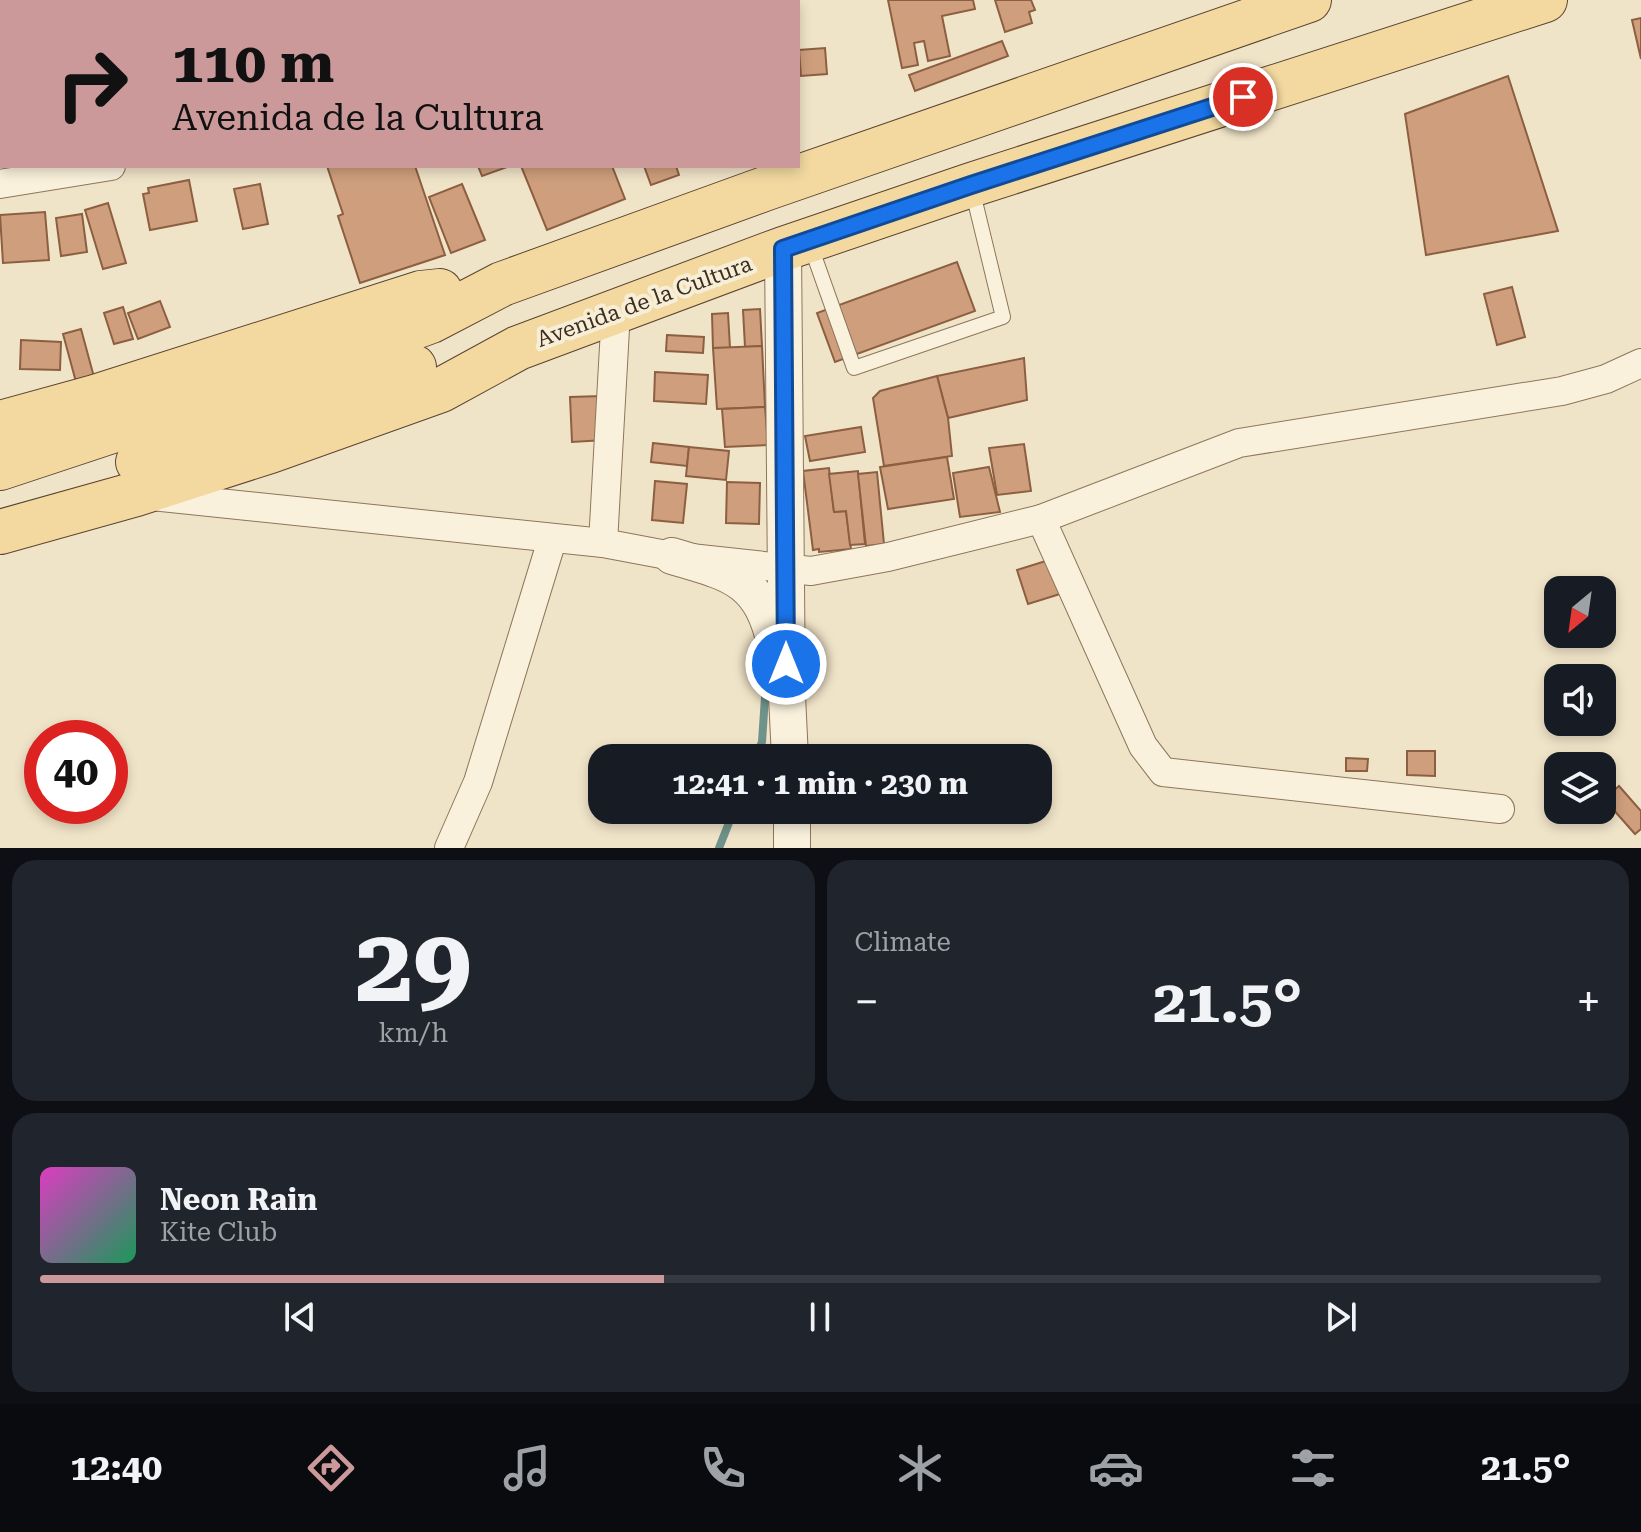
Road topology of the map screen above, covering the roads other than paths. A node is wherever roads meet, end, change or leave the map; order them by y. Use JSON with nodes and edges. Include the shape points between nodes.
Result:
{"nodes":[{"id":1,"x":1309,"y":0,"type":"edge"},
{"id":2,"x":1545,"y":0,"type":"edge"},
{"id":3,"x":800,"y":166,"type":"edge"},
{"id":4,"x":99,"y":168,"type":"edge"},
{"id":5,"x":795,"y":168,"type":"edge"},
{"id":6,"x":767,"y":177,"type":"edge"},
{"id":7,"x":0,"y":184,"type":"edge"},
{"id":8,"x":971,"y":185,"type":"junction"},
{"id":9,"x":796,"y":245,"type":"junction"},
{"id":10,"x":502,"y":284,"type":"junction"},
{"id":11,"x":616,"y":311,"type":"junction"},
{"id":12,"x":518,"y":348,"type":"junction"},
{"id":13,"x":1641,"y":363,"type":"edge"},
{"id":14,"x":0,"y":423,"type":"edge"},
{"id":15,"x":0,"y":468,"type":"edge"},
{"id":16,"x":136,"y":494,"type":"junction"},
{"id":17,"x":0,"y":502,"type":"edge"},
{"id":18,"x":1041,"y":519,"type":"junction"},
{"id":19,"x":0,"y":532,"type":"edge"},
{"id":20,"x":552,"y":540,"type":"junction"},
{"id":21,"x":603,"y":543,"type":"junction"},
{"id":22,"x":672,"y":556,"type":"junction"},
{"id":23,"x":785,"y":570,"type":"junction"},
{"id":24,"x":787,"y":696,"type":"junction"},
{"id":25,"x":789,"y":744,"type":"edge"},
{"id":26,"x":1500,"y":809,"type":"dead end"},
{"id":27,"x":792,"y":824,"type":"edge"},
{"id":28,"x":449,"y":848,"type":"edge"},
{"id":29,"x":792,"y":848,"type":"edge"}],
"edges":[{"from":1,"to":3,"type":"main road"},
{"from":2,"to":8,"type":"main road","name":"Avenida de la Cultura"},
{"from":4,"to":7,"type":"street"},
{"from":5,"to":6,"type":"main road"},
{"from":6,"to":10,"type":"main road"},
{"from":8,"to":9,"type":"main road","name":"Avenida de la Cultura"},
{"from":8,"to":9,"type":"lane","via":[[1003,317],[854,368]]},
{"from":9,"to":11,"type":"main road","name":"Avenida de la Cultura"},
{"from":9,"to":23,"type":"street"},
{"from":10,"to":14,"type":"main road","via":[[421,293]]},
{"from":10,"to":15,"type":"main road","via":[[431,321],[320,362]]},
{"from":11,"to":12,"type":"main road","name":"Avenida de la Cultura"},
{"from":11,"to":21,"type":"street"},
{"from":12,"to":16,"type":"main road","name":"Avenida de la Cultura","via":[[441,390]]},
{"from":12,"to":17,"type":"main road","name":"Avenida de la Cultura","via":[[449,355],[130,465]]},
{"from":13,"to":18,"type":"street","via":[[1562,391],[1239,443]]},
{"from":16,"to":19,"type":"main road","name":"Avenida de la Cultura"},
{"from":16,"to":20,"type":"street"},
{"from":18,"to":23,"type":"street","via":[[888,557],[811,571]]},
{"from":18,"to":26,"type":"street","via":[[1143,746],[1163,772]]},
{"from":20,"to":21,"type":"street"},
{"from":20,"to":28,"type":"street","via":[[478,782]]},
{"from":21,"to":22,"type":"street"},
{"from":22,"to":23,"type":"street"},
{"from":22,"to":24,"type":"street","via":[[719,569],[761,600]]},
{"from":23,"to":24,"type":"street"},
{"from":24,"to":25,"type":"street"},
{"from":27,"to":29,"type":"street"}]}
